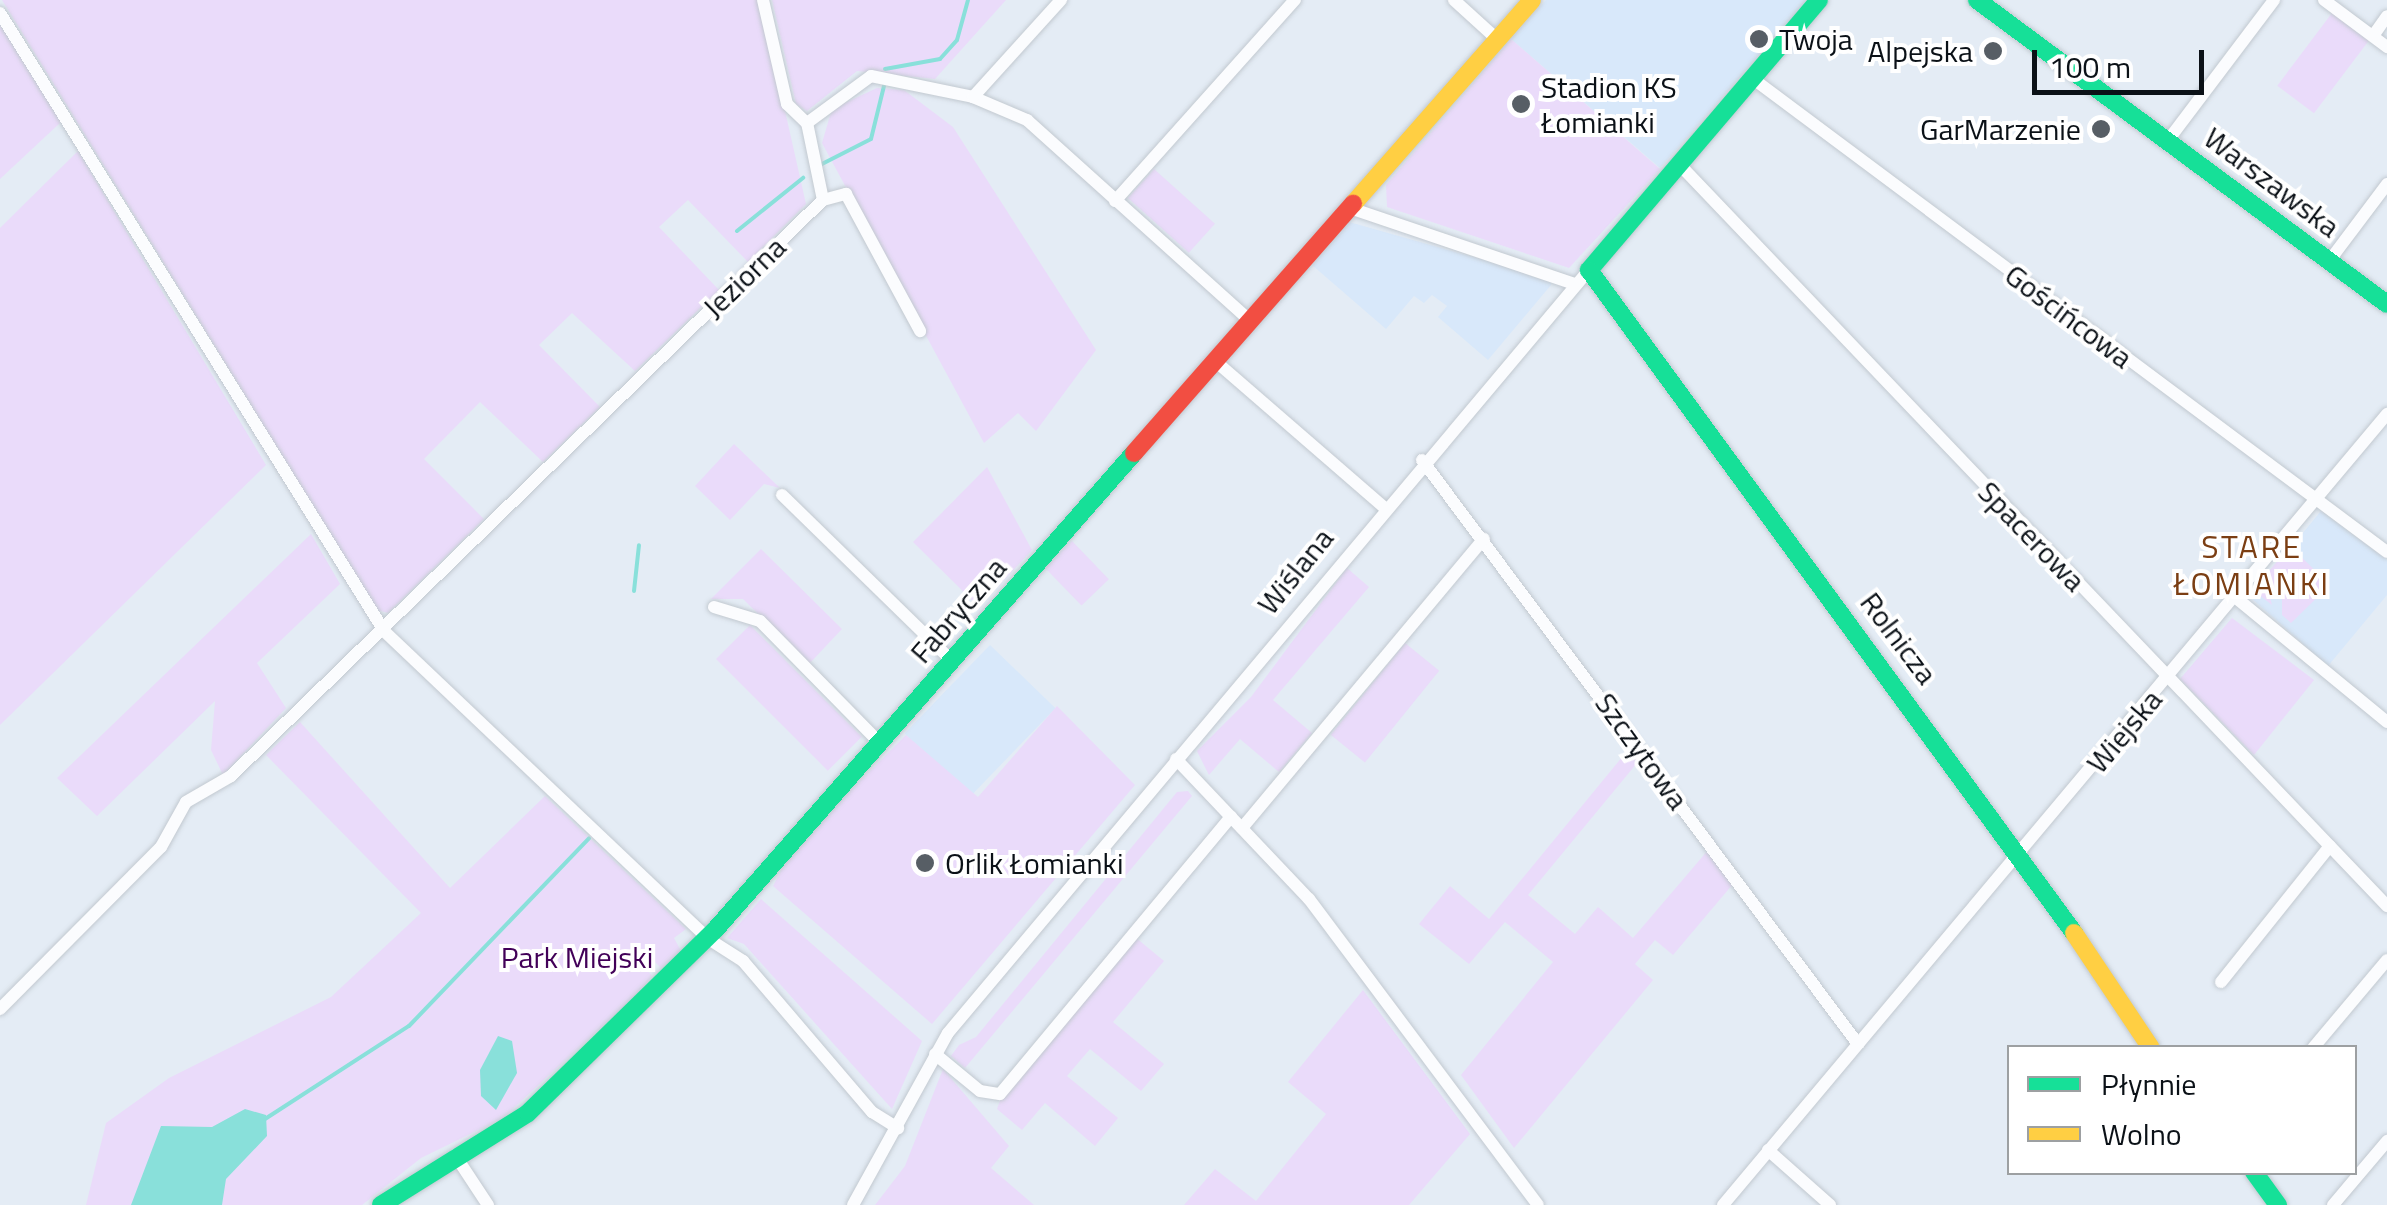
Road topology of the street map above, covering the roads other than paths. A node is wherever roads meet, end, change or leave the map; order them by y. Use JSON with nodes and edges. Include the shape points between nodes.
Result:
{"nodes":[{"id":1,"x":763,"y":0,"type":"edge"},
{"id":2,"x":1060,"y":0,"type":"edge"},
{"id":3,"x":1296,"y":0,"type":"edge"},
{"id":4,"x":1454,"y":0,"type":"edge"},
{"id":5,"x":1532,"y":0,"type":"edge"},
{"id":6,"x":1820,"y":0,"type":"edge"},
{"id":7,"x":1977,"y":0,"type":"edge"},
{"id":8,"x":2324,"y":0,"type":"edge"},
{"id":9,"x":2266,"y":3,"type":"edge"},
{"id":10,"x":0,"y":14,"type":"edge"},
{"id":11,"x":2387,"y":16,"type":"edge"},
{"id":12,"x":2372,"y":36,"type":"junction"},
{"id":13,"x":1498,"y":40,"type":"junction"},
{"id":14,"x":2387,"y":47,"type":"edge"},
{"id":15,"x":1752,"y":78,"type":"junction"},
{"id":16,"x":973,"y":97,"type":"junction"},
{"id":17,"x":806,"y":123,"type":"junction"},
{"id":18,"x":2169,"y":138,"type":"junction"},
{"id":19,"x":1679,"y":164,"type":"junction"},
{"id":20,"x":2387,"y":184,"type":"edge"},
{"id":21,"x":822,"y":200,"type":"junction"},
{"id":22,"x":1116,"y":200,"type":"junction"},
{"id":23,"x":1350,"y":208,"type":"junction"},
{"id":24,"x":2330,"y":260,"type":"junction"},
{"id":25,"x":1589,"y":270,"type":"junction"},
{"id":26,"x":1574,"y":284,"type":"junction"},
{"id":27,"x":2387,"y":304,"type":"edge"},
{"id":28,"x":1248,"y":320,"type":"junction"},
{"id":29,"x":920,"y":331,"type":"dead end"},
{"id":30,"x":1214,"y":360,"type":"junction"},
{"id":31,"x":2387,"y":414,"type":"edge"},
{"id":32,"x":1422,"y":460,"type":"junction"},
{"id":33,"x":782,"y":495,"type":"dead end"},
{"id":34,"x":2316,"y":500,"type":"junction"},
{"id":35,"x":1384,"y":506,"type":"junction"},
{"id":36,"x":1484,"y":539,"type":"junction"},
{"id":37,"x":2387,"y":552,"type":"edge"},
{"id":38,"x":2235,"y":597,"type":"junction"},
{"id":39,"x":714,"y":607,"type":"dead end"},
{"id":40,"x":384,"y":631,"type":"junction"},
{"id":41,"x":952,"y":660,"type":"junction"},
{"id":42,"x":2169,"y":678,"type":"junction"},
{"id":43,"x":2387,"y":722,"type":"edge"},
{"id":44,"x":880,"y":742,"type":"junction"},
{"id":45,"x":1176,"y":759,"type":"junction"},
{"id":46,"x":1230,"y":817,"type":"junction"},
{"id":47,"x":1242,"y":828,"type":"junction"},
{"id":48,"x":2330,"y":846,"type":"junction"},
{"id":49,"x":2021,"y":852,"type":"junction"},
{"id":50,"x":2387,"y":906,"type":"edge"},
{"id":51,"x":706,"y":938,"type":"junction"},
{"id":52,"x":2387,"y":960,"type":"edge"},
{"id":53,"x":2221,"y":982,"type":"dead end"},
{"id":54,"x":0,"y":1009,"type":"edge"},
{"id":55,"x":1858,"y":1044,"type":"junction"},
{"id":56,"x":2150,"y":1045,"type":"edge"},
{"id":57,"x":2316,"y":1045,"type":"edge"},
{"id":58,"x":935,"y":1054,"type":"junction"},
{"id":59,"x":898,"y":1128,"type":"junction"},
{"id":60,"x":2387,"y":1141,"type":"edge"},
{"id":61,"x":1768,"y":1150,"type":"junction"},
{"id":62,"x":455,"y":1156,"type":"junction"},
{"id":63,"x":2256,"y":1175,"type":"edge"},
{"id":64,"x":2268,"y":1200,"type":"edge"},
{"id":65,"x":381,"y":1205,"type":"edge"},
{"id":66,"x":488,"y":1205,"type":"edge"},
{"id":67,"x":853,"y":1205,"type":"edge"},
{"id":68,"x":1538,"y":1205,"type":"edge"},
{"id":69,"x":1723,"y":1205,"type":"edge"},
{"id":70,"x":1830,"y":1205,"type":"edge"},
{"id":71,"x":2334,"y":1205,"type":"edge"}],
"edges":[{"from":1,"to":17,"type":"street","via":[[787,104]]},
{"from":2,"to":16,"type":"street"},
{"from":3,"to":22,"type":"street"},
{"from":4,"to":13,"type":"street"},
{"from":5,"to":13,"type":"street","name":"Fabryczna"},
{"from":6,"to":15,"type":"street","name":"Wiślana"},
{"from":7,"to":18,"type":"street","name":"Warszawska"},
{"from":8,"to":12,"type":"street"},
{"from":9,"to":18,"type":"street"},
{"from":10,"to":40,"type":"street"},
{"from":11,"to":12,"type":"street"},
{"from":12,"to":14,"type":"street"},
{"from":13,"to":23,"type":"street","name":"Fabryczna"},
{"from":15,"to":19,"type":"street","name":"Wiślana"},
{"from":15,"to":34,"type":"street","name":"Gościńcowa"},
{"from":16,"to":17,"type":"street","via":[[871,76]]},
{"from":16,"to":22,"type":"street","via":[[1027,120]]},
{"from":17,"to":21,"type":"street"},
{"from":18,"to":24,"type":"street","name":"Warszawska"},
{"from":19,"to":25,"type":"street","name":"Wiślana"},
{"from":19,"to":42,"type":"street","name":"Spacerowa"},
{"from":20,"to":24,"type":"street"},
{"from":21,"to":29,"type":"street","via":[[846,194]]},
{"from":21,"to":40,"type":"street","name":"Jeziorna"},
{"from":22,"to":28,"type":"street"},
{"from":23,"to":26,"type":"street"},
{"from":23,"to":28,"type":"street","name":"Fabryczna"},
{"from":24,"to":27,"type":"street","name":"Warszawska"},
{"from":25,"to":26,"type":"street","name":"Wiślana"},
{"from":25,"to":49,"type":"street","name":"Rolnicza"},
{"from":26,"to":32,"type":"street","name":"Wiślana"},
{"from":28,"to":30,"type":"street","name":"Fabryczna"},
{"from":30,"to":35,"type":"street"},
{"from":30,"to":41,"type":"street","name":"Fabryczna"},
{"from":31,"to":34,"type":"street","name":"Wiejska"},
{"from":32,"to":35,"type":"street","name":"Wiślana"},
{"from":32,"to":36,"type":"street","name":"Szczytowa"},
{"from":33,"to":41,"type":"street"},
{"from":34,"to":37,"type":"street","name":"Gościńcowa"},
{"from":34,"to":38,"type":"street","name":"Wiejska"},
{"from":35,"to":45,"type":"street","name":"Wiślana"},
{"from":36,"to":47,"type":"street"},
{"from":36,"to":55,"type":"street","name":"Szczytowa"},
{"from":38,"to":42,"type":"street","name":"Wiejska"},
{"from":38,"to":43,"type":"street"},
{"from":39,"to":44,"type":"street","via":[[760,622]]},
{"from":40,"to":51,"type":"street"},
{"from":40,"to":54,"type":"street","name":"Jeziorna","via":[[231,776],[186,802],[161,847]]},
{"from":41,"to":44,"type":"street","name":"Fabryczna"},
{"from":42,"to":48,"type":"street","name":"Spacerowa"},
{"from":42,"to":49,"type":"street","name":"Wiejska"},
{"from":44,"to":51,"type":"street","name":"Fabryczna"},
{"from":45,"to":46,"type":"street"},
{"from":45,"to":58,"type":"street","name":"Wiślana"},
{"from":46,"to":47,"type":"street"},
{"from":46,"to":58,"type":"street","via":[[1000,1094],[980,1091]]},
{"from":47,"to":68,"type":"street","via":[[1309,899]]},
{"from":48,"to":50,"type":"street","name":"Spacerowa"},
{"from":48,"to":53,"type":"street"},
{"from":49,"to":55,"type":"street","name":"Wiejska"},
{"from":49,"to":56,"type":"street","name":"Rolnicza"},
{"from":51,"to":59,"type":"street","via":[[743,961],[868,1108]]},
{"from":51,"to":62,"type":"street","name":"Fabryczna","via":[[536,1106]]},
{"from":52,"to":57,"type":"street"},
{"from":55,"to":61,"type":"street","name":"Wiejska"},
{"from":58,"to":59,"type":"street","name":"Wiślana"},
{"from":59,"to":67,"type":"street","name":"Wiślana"},
{"from":60,"to":71,"type":"street"},
{"from":61,"to":69,"type":"street","name":"Wiejska"},
{"from":61,"to":70,"type":"street"},
{"from":62,"to":65,"type":"street","name":"Fabryczna"},
{"from":62,"to":66,"type":"street"},
{"from":63,"to":64,"type":"street"}]}
